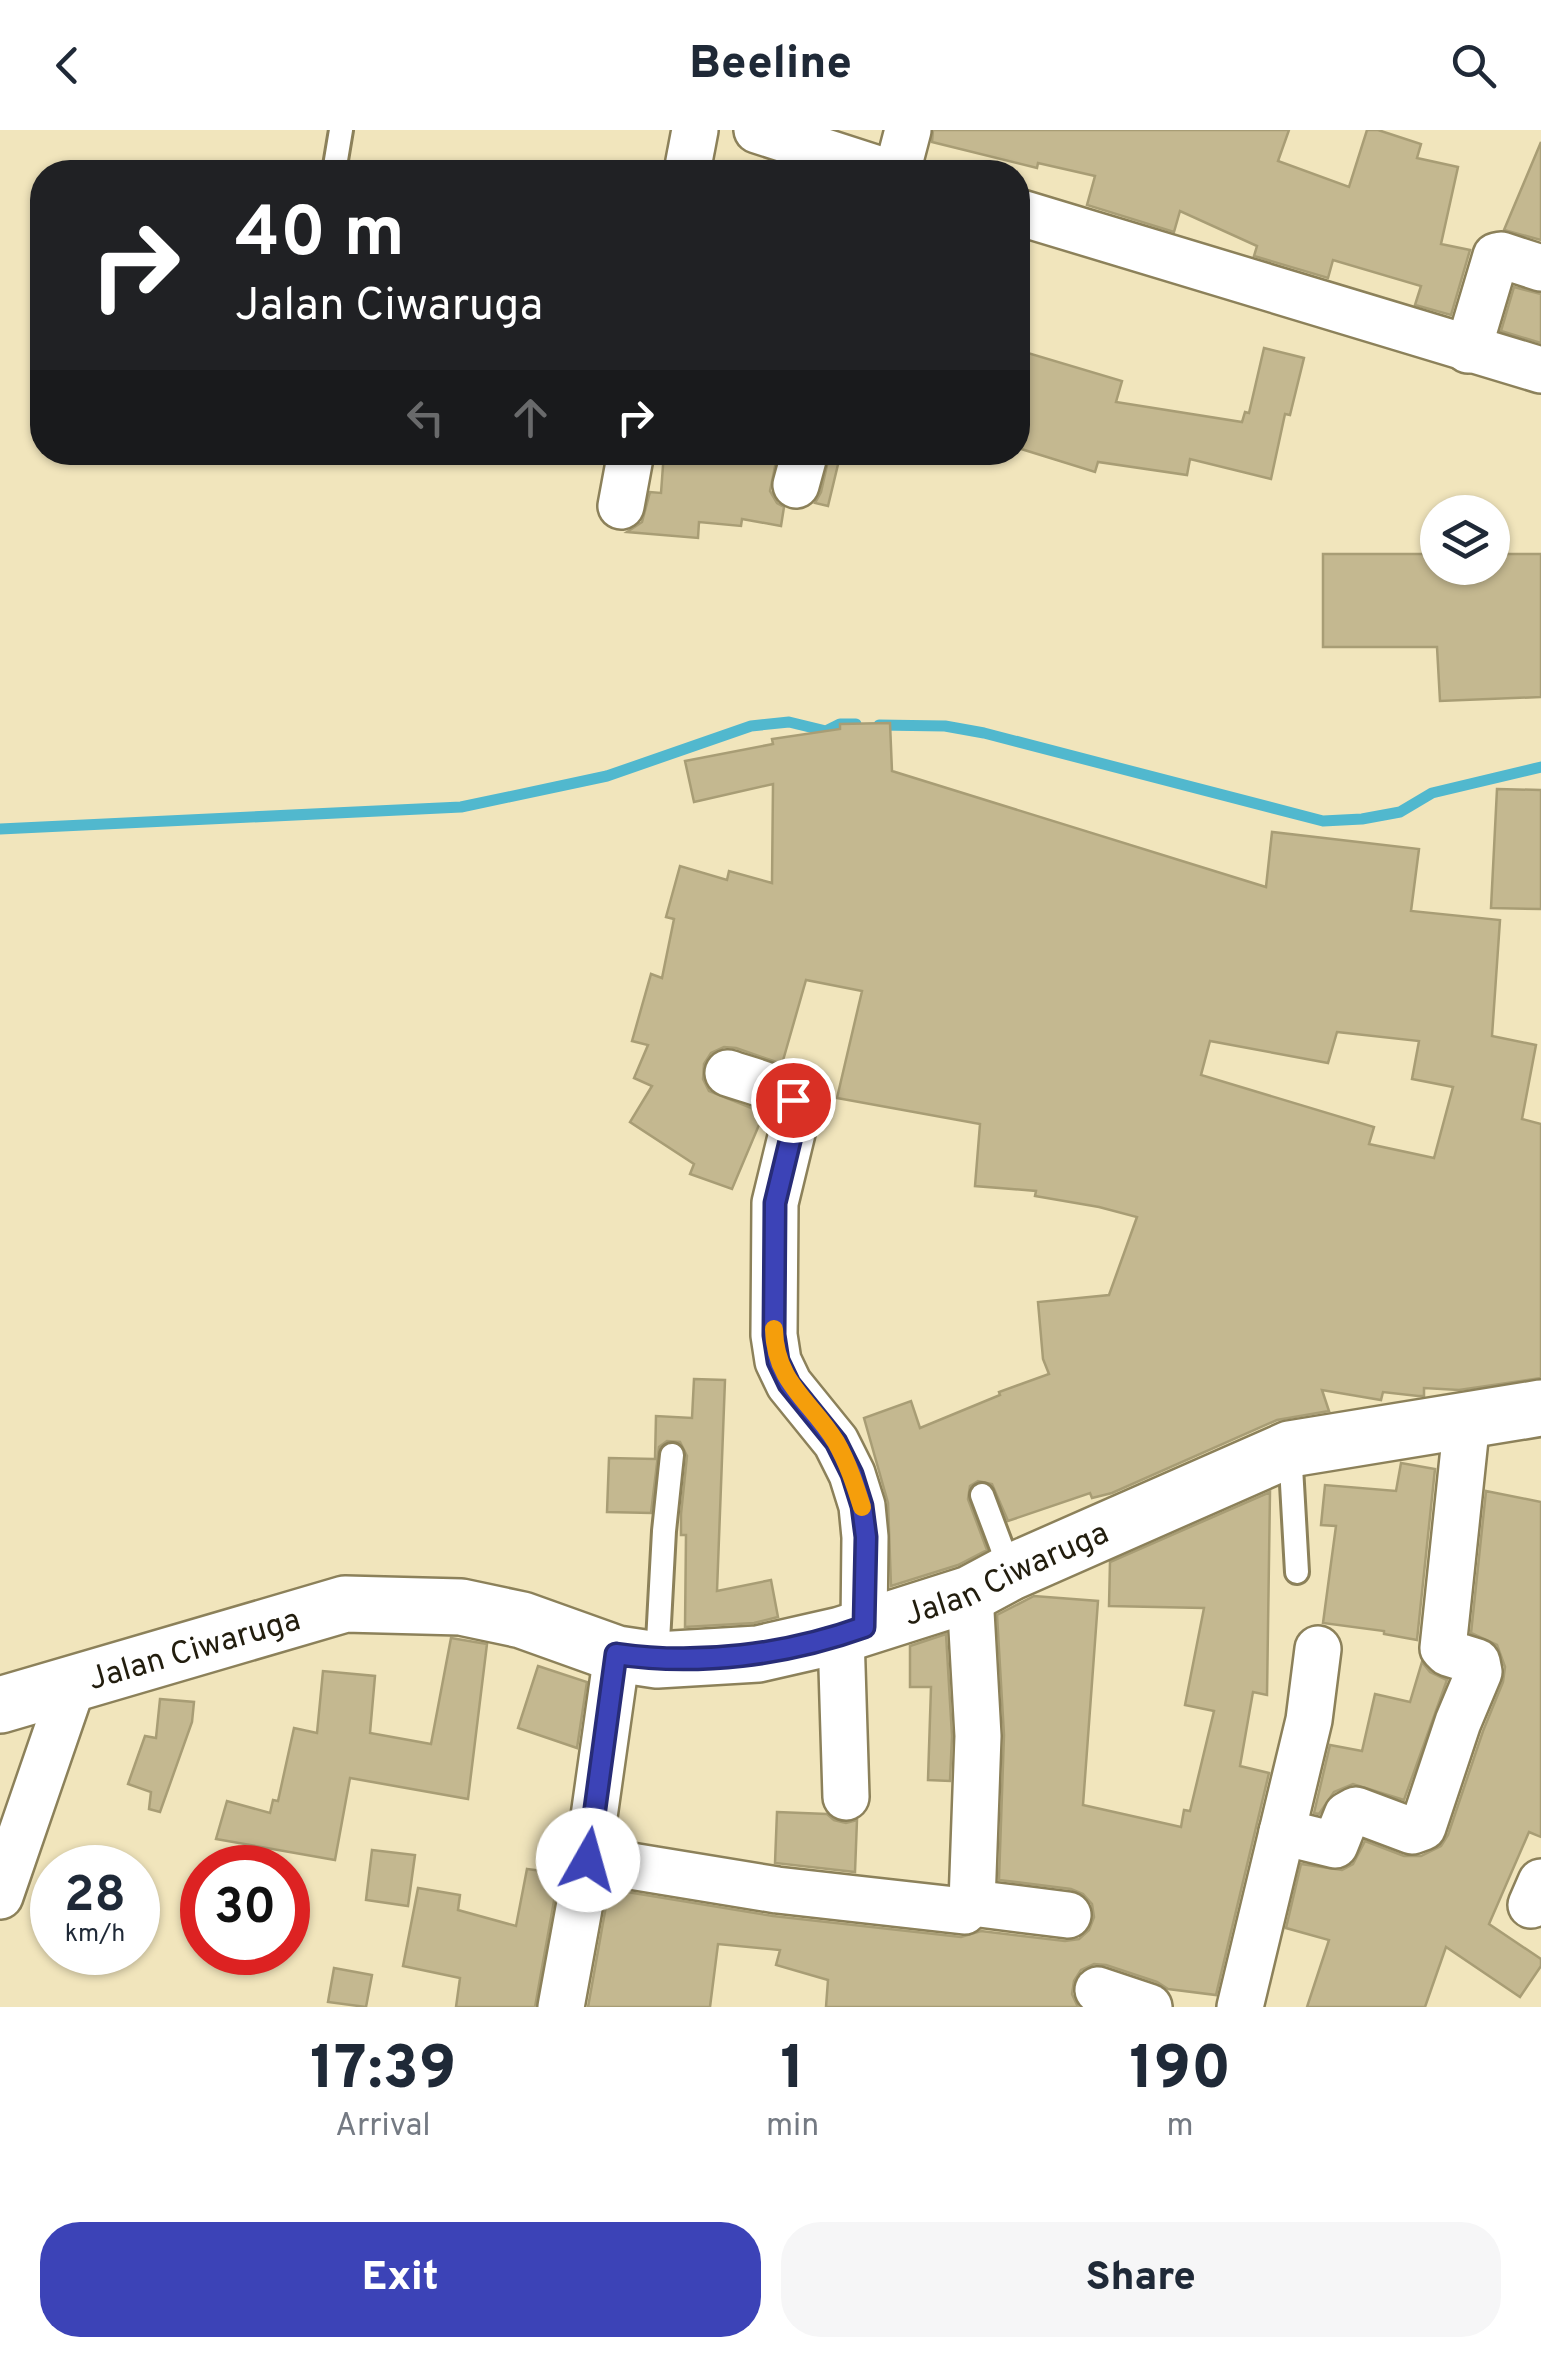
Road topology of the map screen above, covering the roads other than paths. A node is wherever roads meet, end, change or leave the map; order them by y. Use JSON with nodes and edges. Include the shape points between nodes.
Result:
{"nodes":[{"id":1,"x":341,"y":130,"type":"edge"},
{"id":2,"x":695,"y":130,"type":"edge"},
{"id":3,"x":757,"y":130,"type":"edge"},
{"id":4,"x":908,"y":130,"type":"edge"},
{"id":5,"x":336,"y":160,"type":"edge"},
{"id":6,"x":689,"y":160,"type":"edge"},
{"id":7,"x":848,"y":160,"type":"edge"},
{"id":8,"x":891,"y":160,"type":"edge"},
{"id":9,"x":1030,"y":216,"type":"edge"},
{"id":10,"x":1541,"y":268,"type":"edge"},
{"id":11,"x":1468,"y":350,"type":"junction"},
{"id":12,"x":1541,"y":370,"type":"edge"},
{"id":13,"x":629,"y":465,"type":"edge"},
{"id":14,"x":621,"y":506,"type":"dead end"},
{"id":15,"x":728,"y":1073,"type":"dead end"},
{"id":16,"x":1541,"y":1408,"type":"edge"},
{"id":17,"x":1467,"y":1420,"type":"junction"},
{"id":18,"x":1290,"y":1449,"type":"junction"},
{"id":19,"x":672,"y":1455,"type":"dead end"},
{"id":20,"x":982,"y":1495,"type":"dead end"},
{"id":21,"x":1297,"y":1572,"type":"dead end"},
{"id":22,"x":990,"y":1583,"type":"junction"},
{"id":23,"x":852,"y":1631,"type":"junction"},
{"id":24,"x":1318,"y":1649,"type":"dead end"},
{"id":25,"x":637,"y":1657,"type":"junction"},
{"id":26,"x":74,"y":1681,"type":"junction"},
{"id":27,"x":0,"y":1705,"type":"edge"},
{"id":28,"x":846,"y":1797,"type":"dead end"},
{"id":29,"x":1282,"y":1832,"type":"junction"},
{"id":30,"x":588,"y":1860,"type":"junction"},
{"id":31,"x":0,"y":1896,"type":"edge"},
{"id":32,"x":972,"y":1904,"type":"junction"},
{"id":33,"x":1068,"y":1916,"type":"dead end"},
{"id":34,"x":1098,"y":1990,"type":"dead end"},
{"id":35,"x":561,"y":2007,"type":"edge"},
{"id":36,"x":1149,"y":2007,"type":"edge"},
{"id":37,"x":1240,"y":2007,"type":"edge"}],
"edges":[{"from":1,"to":5,"type":"lane"},
{"from":2,"to":6,"type":"street"},
{"from":3,"to":7,"type":"street"},
{"from":4,"to":8,"type":"street"},
{"from":9,"to":11,"type":"street"},
{"from":10,"to":11,"type":"street","via":[[1496,256]]},
{"from":11,"to":12,"type":"street"},
{"from":13,"to":14,"type":"street"},
{"from":15,"to":23,"type":"street","via":[[784,1094],[798,1108],[775,1203],[774,1335],[789,1384],[836,1442],[862,1506],[866,1537]]},
{"from":16,"to":17,"type":"street","name":"Jalan Ciwaruga"},
{"from":17,"to":18,"type":"street","name":"Jalan Ciwaruga"},
{"from":17,"to":29,"type":"street","via":[[1444,1648],[1477,1662],[1479,1672],[1423,1827],[1412,1831],[1356,1810],[1347,1815],[1335,1845]]},
{"from":18,"to":21,"type":"lane"},
{"from":18,"to":22,"type":"street","name":"Jalan Ciwaruga"},
{"from":19,"to":25,"type":"lane","via":[[664,1531]]},
{"from":20,"to":22,"type":"lane"},
{"from":22,"to":23,"type":"street","name":"Jalan Ciwaruga"},
{"from":22,"to":32,"type":"street"},
{"from":23,"to":25,"type":"street","name":"Jalan Ciwaruga","via":[[758,1654]]},
{"from":23,"to":28,"type":"street"},
{"from":24,"to":29,"type":"street"},
{"from":25,"to":26,"type":"street","name":"Jalan Ciwaruga","via":[[461,1607],[345,1604]]},
{"from":25,"to":30,"type":"street"},
{"from":26,"to":27,"type":"street","name":"Jalan Ciwaruga"},
{"from":26,"to":31,"type":"street"},
{"from":29,"to":37,"type":"street"},
{"from":30,"to":32,"type":"street","via":[[777,1890],[964,1910]]},
{"from":30,"to":35,"type":"street"},
{"from":32,"to":33,"type":"street"},
{"from":34,"to":36,"type":"street"}]}
